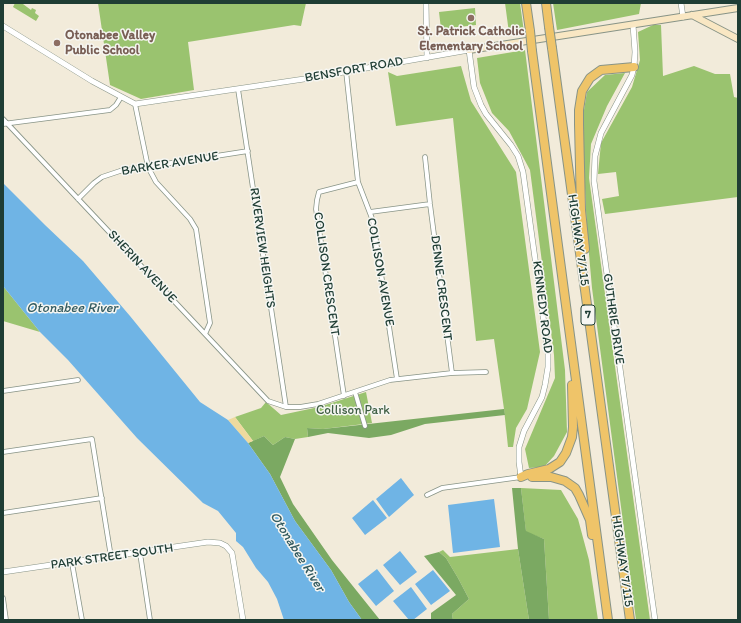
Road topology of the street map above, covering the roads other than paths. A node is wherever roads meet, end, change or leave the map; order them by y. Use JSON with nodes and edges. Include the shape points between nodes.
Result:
{"nodes":[{"id":1,"x":426,"y":3,"type":"edge"},
{"id":2,"x":526,"y":3,"type":"edge"},
{"id":3,"x":546,"y":3,"type":"edge"},
{"id":4,"x":681,"y":3,"type":"edge"},
{"id":5,"x":738,"y":8,"type":"edge"},
{"id":6,"x":692,"y":15,"type":"junction"},
{"id":7,"x":683,"y":17,"type":"junction"},
{"id":8,"x":633,"y":25,"type":"junction"},
{"id":9,"x":3,"y":26,"type":"edge"},
{"id":10,"x":738,"y":39,"type":"edge"},
{"id":11,"x":469,"y":50,"type":"junction"},
{"id":12,"x":427,"y":58,"type":"junction"},
{"id":13,"x":634,"y":66,"type":"junction"},
{"id":14,"x":346,"y":71,"type":"junction"},
{"id":15,"x":238,"y":89,"type":"junction"},
{"id":16,"x":121,"y":97,"type":"junction"},
{"id":17,"x":135,"y":104,"type":"junction"},
{"id":18,"x":3,"y":119,"type":"edge"},
{"id":19,"x":5,"y":124,"type":"edge"},
{"id":20,"x":248,"y":152,"type":"junction"},
{"id":21,"x":425,"y":157,"type":"dead end"},
{"id":22,"x":148,"y":167,"type":"junction"},
{"id":23,"x":358,"y":182,"type":"junction"},
{"id":24,"x":78,"y":200,"type":"junction"},
{"id":25,"x":430,"y":204,"type":"junction"},
{"id":26,"x":370,"y":212,"type":"junction"},
{"id":27,"x":584,"y":284,"type":"junction"},
{"id":28,"x":566,"y":304,"type":"junction"},
{"id":29,"x":205,"y":334,"type":"junction"},
{"id":30,"x":486,"y":372,"type":"dead end"},
{"id":31,"x":452,"y":373,"type":"junction"},
{"id":32,"x":397,"y":379,"type":"junction"},
{"id":33,"x":78,"y":380,"type":"dead end"},
{"id":34,"x":3,"y":391,"type":"edge"},
{"id":35,"x":355,"y":392,"type":"junction"},
{"id":36,"x":344,"y":396,"type":"junction"},
{"id":37,"x":286,"y":407,"type":"junction"},
{"id":38,"x":365,"y":426,"type":"dead end"},
{"id":39,"x":3,"y":452,"type":"edge"},
{"id":40,"x":521,"y":477,"type":"junction"},
{"id":41,"x":427,"y":495,"type":"dead end"},
{"id":42,"x":102,"y":498,"type":"junction"},
{"id":43,"x":3,"y":513,"type":"edge"},
{"id":44,"x":140,"y":553,"type":"junction"},
{"id":45,"x":111,"y":557,"type":"junction"},
{"id":46,"x":72,"y":562,"type":"junction"},
{"id":47,"x":3,"y":572,"type":"edge"},
{"id":48,"x":3,"y":598,"type":"edge"},
{"id":49,"x":607,"y":609,"type":"junction"},
{"id":50,"x":6,"y":620,"type":"edge"},
{"id":51,"x":82,"y":620,"type":"edge"},
{"id":52,"x":150,"y":620,"type":"edge"},
{"id":53,"x":243,"y":620,"type":"edge"},
{"id":54,"x":608,"y":620,"type":"edge"},
{"id":55,"x":630,"y":620,"type":"edge"},
{"id":56,"x":655,"y":620,"type":"edge"}],
"edges":[{"from":1,"to":12,"type":"street"},
{"from":2,"to":28,"type":"highway","name":"HIGHWAY 7/115","number":"7","bridge":true},
{"from":3,"to":27,"type":"highway","name":"HIGHWAY 7/115","number":"7","bridge":true},
{"from":4,"to":7,"type":"street"},
{"from":5,"to":6,"type":"main road","name":"BENSFORT ROAD"},
{"from":6,"to":7,"type":"main road","name":"BENSFORT ROAD"},
{"from":6,"to":10,"type":"main road"},
{"from":7,"to":8,"type":"main road","name":"BENSFORT ROAD"},
{"from":8,"to":11,"type":"main road","name":"BENSFORT ROAD"},
{"from":8,"to":13,"type":"street","name":"GUTHRIE DRIVE"},
{"from":9,"to":16,"type":"street"},
{"from":11,"to":12,"type":"street","name":"BENSFORT ROAD"},
{"from":11,"to":40,"type":"street","name":"KENNEDY ROAD","via":[[474,87],[481,105],[511,145],[524,172],[548,352],[542,397],[524,431],[519,447]]},
{"from":12,"to":14,"type":"street","name":"BENSFORT ROAD"},
{"from":13,"to":27,"type":"highway","via":[[607,69],[594,74],[585,85],[580,98],[581,202],[586,262]]},
{"from":13,"to":56,"type":"street","name":"GUTHRIE DRIVE","via":[[628,84],[600,133],[595,156],[594,181]]},
{"from":14,"to":15,"type":"street","name":"BENSFORT ROAD"},
{"from":14,"to":23,"type":"street","name":"COLLISON AVENUE"},
{"from":15,"to":17,"type":"street","name":"BENSFORT ROAD"},
{"from":15,"to":20,"type":"street","name":"RIVERVIEW HEIGHTS"},
{"from":16,"to":17,"type":"street"},
{"from":16,"to":19,"type":"street","via":[[110,110]]},
{"from":17,"to":22,"type":"street"},
{"from":18,"to":19,"type":"street","name":"SHERIN AVENUE"},
{"from":19,"to":24,"type":"street","name":"SHERIN AVENUE"},
{"from":20,"to":22,"type":"street","name":"BARKER AVENUE"},
{"from":20,"to":37,"type":"street","name":"RIVERVIEW HEIGHTS"},
{"from":21,"to":25,"type":"street","name":"DENNE CRESCENT"},
{"from":22,"to":24,"type":"street","name":"BARKER AVENUE","via":[[120,171],[102,177]]},
{"from":22,"to":29,"type":"street","via":[[156,182],[196,229],[210,323]]},
{"from":23,"to":26,"type":"street","name":"COLLISON AVENUE"},
{"from":23,"to":36,"type":"street","name":"COLLISON CRESCENT","via":[[319,192],[316,209]]},
{"from":24,"to":29,"type":"street","name":"SHERIN AVENUE"},
{"from":25,"to":26,"type":"street"},
{"from":25,"to":31,"type":"street","name":"DENNE CRESCENT"},
{"from":26,"to":32,"type":"street","name":"COLLISON AVENUE"},
{"from":27,"to":55,"type":"highway","name":"HIGHWAY 7/115","number":"7"},
{"from":28,"to":40,"type":"highway","via":[[574,419],[572,437],[566,453],[555,466]]},
{"from":28,"to":49,"type":"highway","name":"HIGHWAY 7/115","number":"7"},
{"from":29,"to":37,"type":"street","name":"SHERIN AVENUE","via":[[268,401]]},
{"from":30,"to":31,"type":"street"},
{"from":31,"to":32,"type":"street"},
{"from":32,"to":35,"type":"street"},
{"from":33,"to":34,"type":"street"},
{"from":35,"to":36,"type":"street"},
{"from":35,"to":38,"type":"street"},
{"from":36,"to":37,"type":"street","via":[[306,406]]},
{"from":39,"to":42,"type":"street","via":[[92,438]]},
{"from":40,"to":41,"type":"street","via":[[442,488]]},
{"from":40,"to":49,"type":"highway","via":[[551,477],[565,480],[575,488],[590,520]]},
{"from":42,"to":43,"type":"street"},
{"from":42,"to":45,"type":"street"},
{"from":44,"to":45,"type":"street","name":"PARK STREET SOUTH"},
{"from":44,"to":52,"type":"street"},
{"from":44,"to":53,"type":"street","name":"PARK STREET SOUTH","via":[[208,542],[226,546],[232,553]]},
{"from":45,"to":46,"type":"street","name":"PARK STREET SOUTH"},
{"from":46,"to":47,"type":"street","name":"PARK STREET SOUTH"},
{"from":46,"to":51,"type":"street"},
{"from":48,"to":50,"type":"street"},
{"from":49,"to":54,"type":"highway","name":"HIGHWAY 7/115","number":"7"}]}
